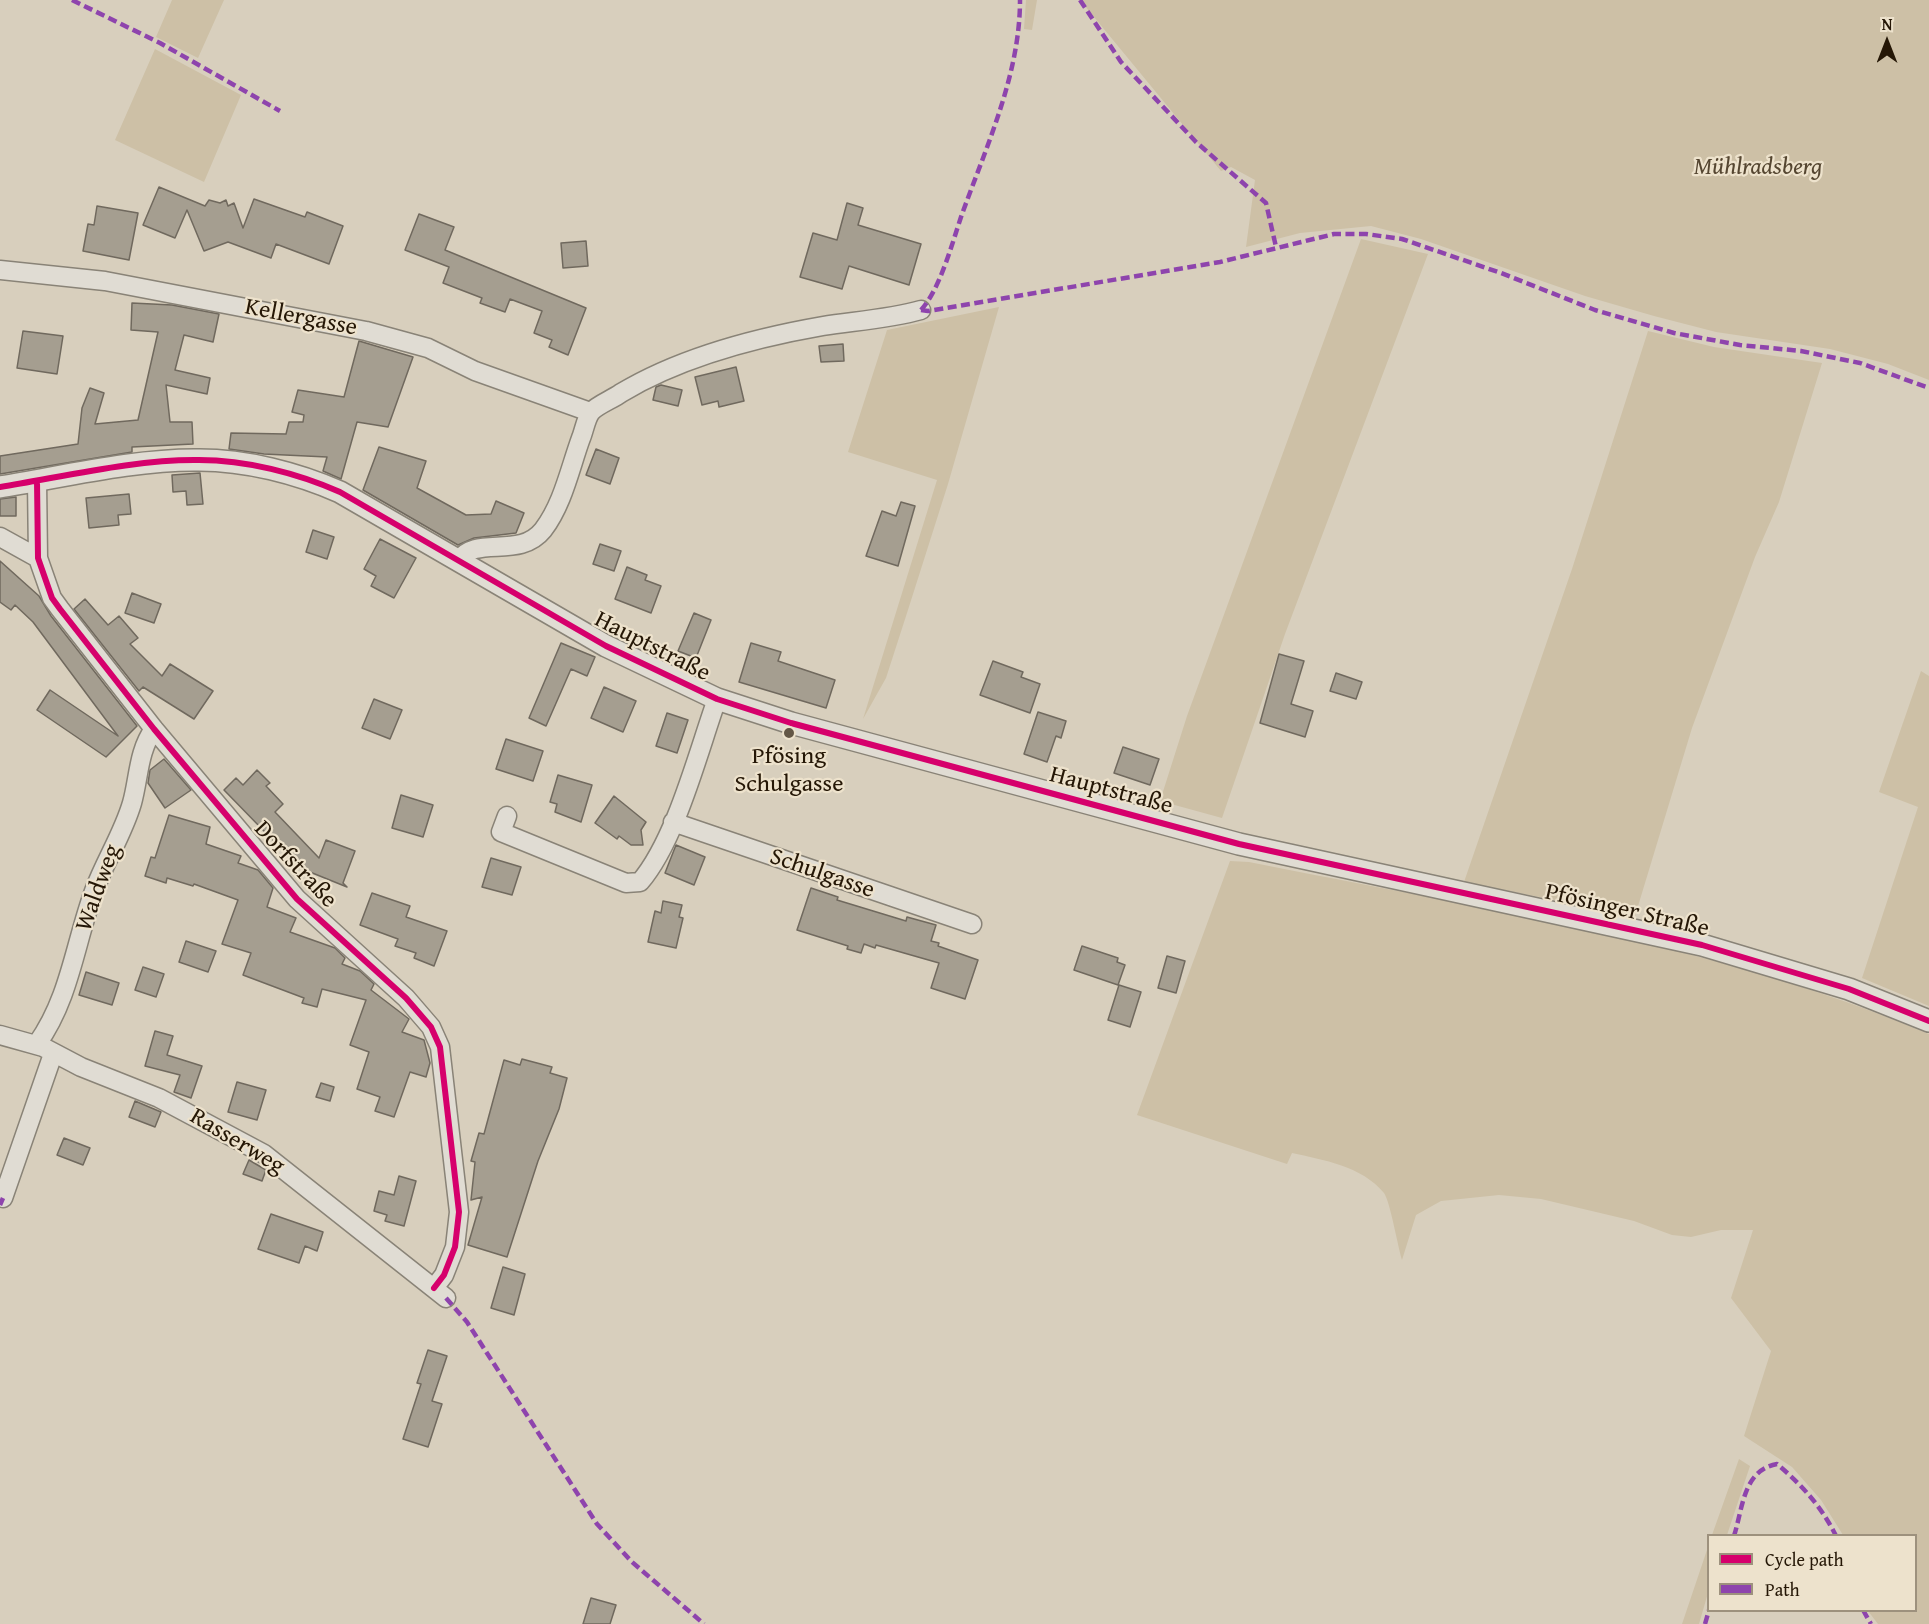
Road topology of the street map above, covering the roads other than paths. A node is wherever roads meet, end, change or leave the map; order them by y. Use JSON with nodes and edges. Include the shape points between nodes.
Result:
{"nodes":[{"id":1,"x":0,"y":270,"type":"edge"},
{"id":2,"x":921,"y":310,"type":"dead end"},
{"id":3,"x":591,"y":412,"type":"junction"},
{"id":4,"x":37,"y":481,"type":"junction"},
{"id":5,"x":0,"y":487,"type":"edge"},
{"id":6,"x":0,"y":537,"type":"edge"},
{"id":7,"x":38,"y":558,"type":"junction"},
{"id":8,"x":458,"y":561,"type":"junction"},
{"id":9,"x":717,"y":699,"type":"junction"},
{"id":10,"x":154,"y":729,"type":"junction"},
{"id":11,"x":507,"y":816,"type":"dead end"},
{"id":12,"x":673,"y":822,"type":"junction"},
{"id":13,"x":1310,"y":859,"type":"joint"},
{"id":14,"x":972,"y":924,"type":"dead end"},
{"id":15,"x":1929,"y":1021,"type":"edge"},
{"id":16,"x":0,"y":1035,"type":"edge"},
{"id":17,"x":45,"y":1049,"type":"junction"},
{"id":18,"x":3,"y":1198,"type":"dead end"},
{"id":19,"x":440,"y":1293,"type":"joint"}],
"edges":[{"from":1,"to":3,"type":"street","name":"Kellergasse","via":[[126,284],[366,331],[420,345],[475,371]]},
{"from":2,"to":3,"type":"street","via":[[820,327],[672,366]]},
{"from":3,"to":8,"type":"street","via":[[557,505],[542,531],[527,543],[471,549]]},
{"from":4,"to":5,"type":"street","name":"Hauptstraße"},
{"from":4,"to":7,"type":"street","name":"Dorfstraße"},
{"from":4,"to":8,"type":"street","name":"Hauptstraße","via":[[171,460],[230,462],[334,489]]},
{"from":6,"to":7,"type":"street"},
{"from":7,"to":10,"type":"street","name":"Dorfstraße","via":[[52,598]]},
{"from":8,"to":9,"type":"street","name":"Hauptstraße","via":[[606,646]]},
{"from":9,"to":12,"type":"street"},
{"from":9,"to":13,"type":"street","name":"Hauptstraße","via":[[791,723],[1167,825]]},
{"from":10,"to":17,"type":"street","name":"Waldweg","via":[[142,753],[132,803],[93,894]]},
{"from":10,"to":19,"type":"street","name":"Dorfstraße","via":[[297,899],[406,998],[436,1037],[459,1212],[455,1247]]},
{"from":11,"to":12,"type":"street","via":[[501,832],[626,883],[640,882],[650,870]]},
{"from":12,"to":14,"type":"street","name":"Schulgasse"},
{"from":13,"to":15,"type":"street","name":"Pfösinger Straße","via":[[1702,945],[1849,989]]},
{"from":16,"to":17,"type":"street","name":"Rasserweg"},
{"from":17,"to":18,"type":"street","name":"Waldweg"},
{"from":17,"to":19,"type":"street","name":"Rasserweg","via":[[159,1098],[264,1154]]}]}
